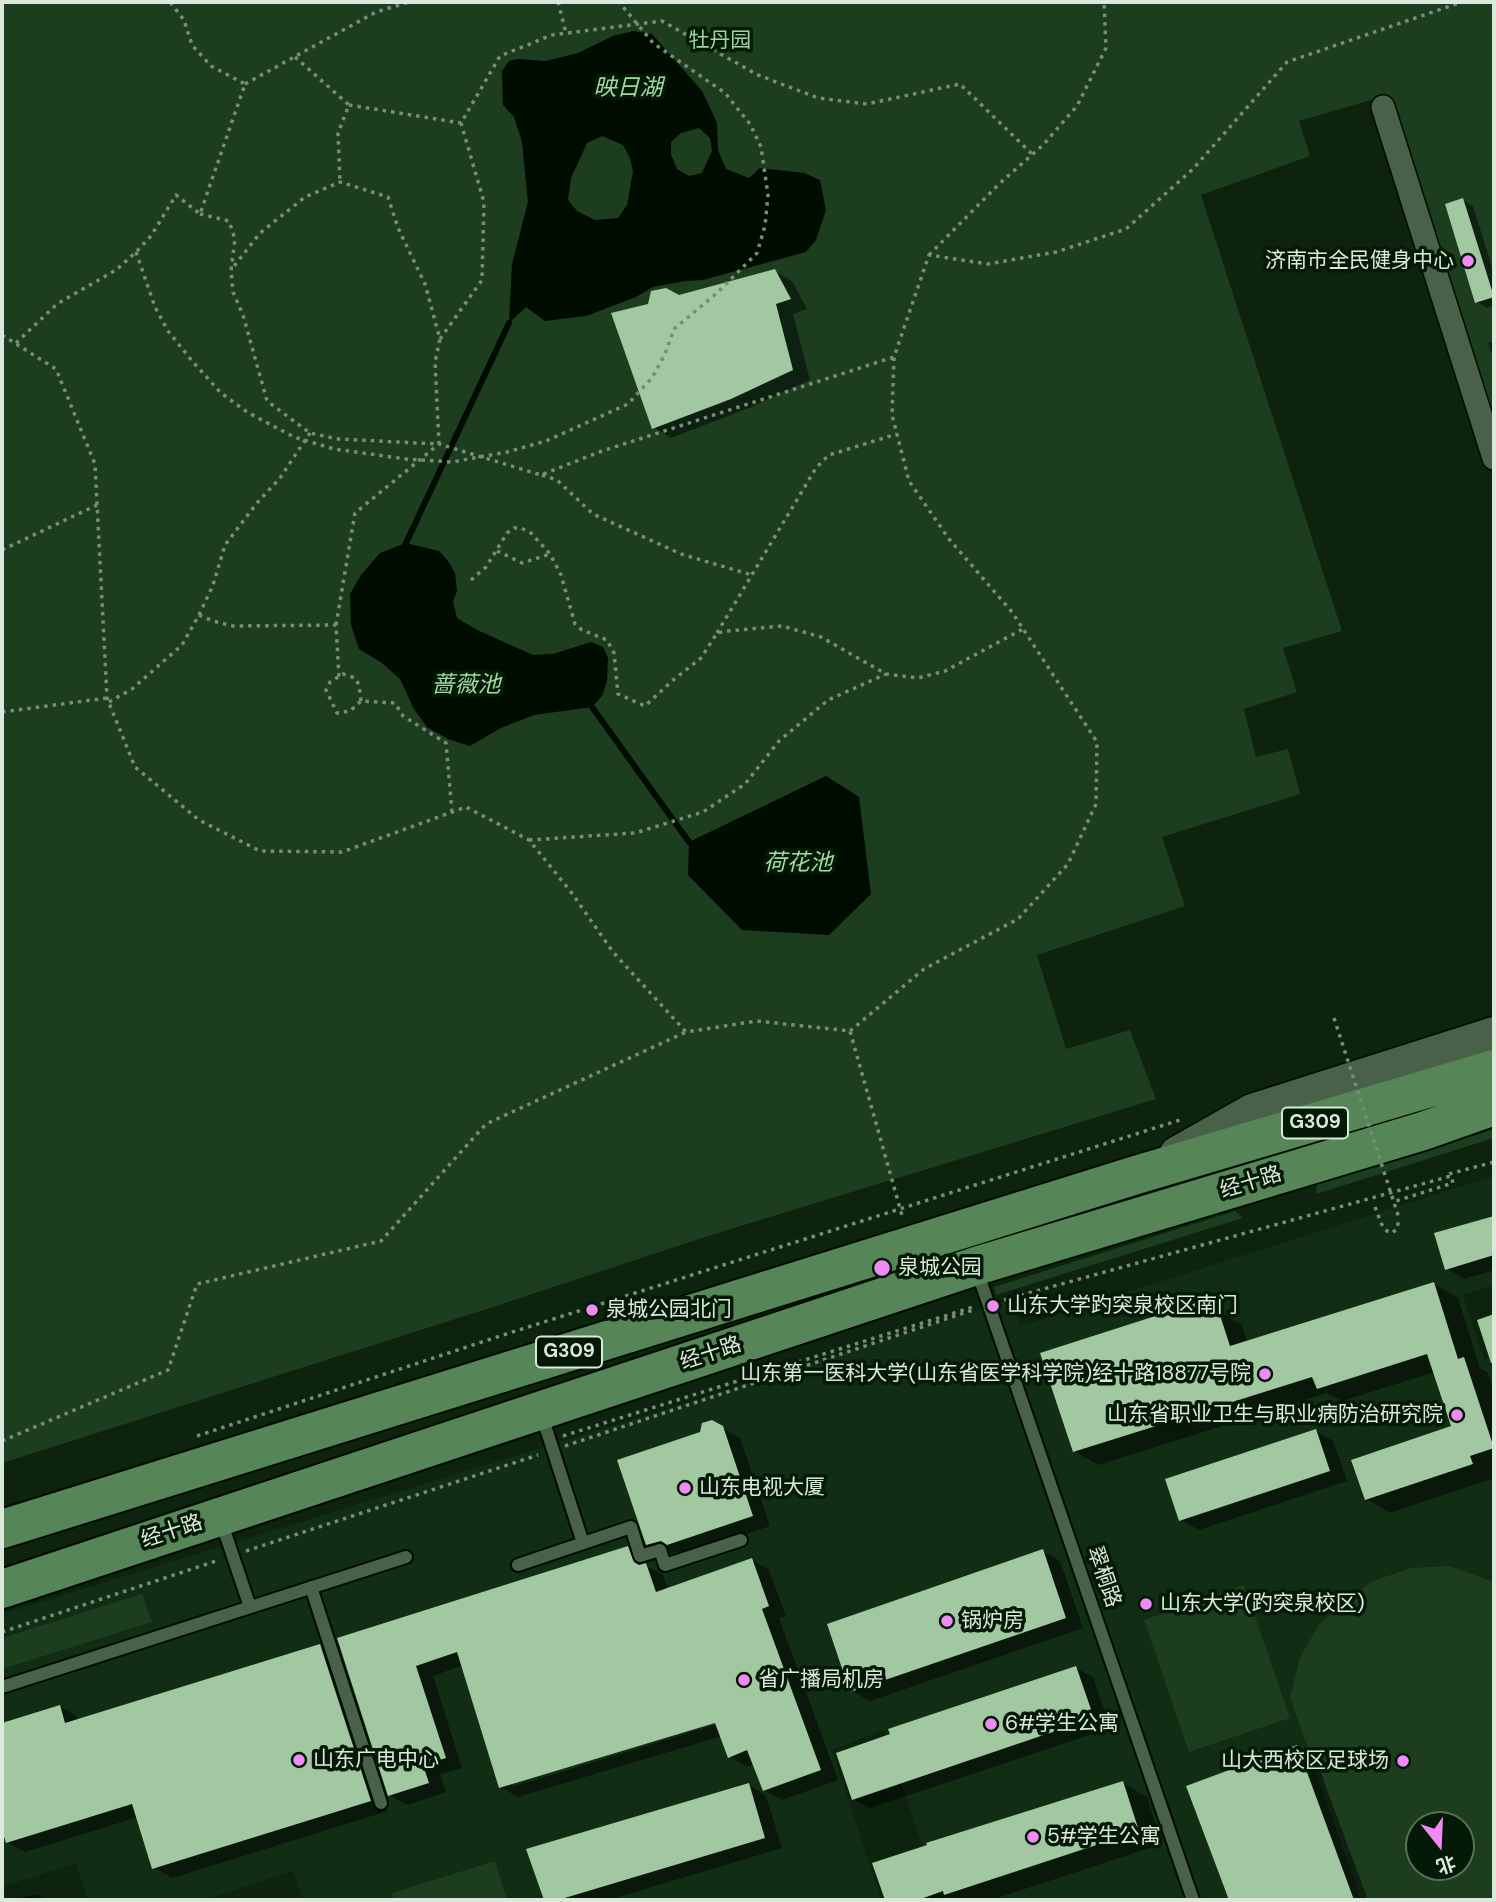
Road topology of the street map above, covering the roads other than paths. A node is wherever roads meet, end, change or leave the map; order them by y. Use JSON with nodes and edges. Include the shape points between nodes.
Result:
{"nodes":[{"id":1,"x":1383,"y":107,"type":"dead end"},
{"id":2,"x":1494,"y":458,"type":"edge"},
{"id":3,"x":1494,"y":1033,"type":"edge"},
{"id":4,"x":1494,"y":1069,"type":"edge"},
{"id":5,"x":1494,"y":1106,"type":"edge"},
{"id":6,"x":1494,"y":1114,"type":"edge"},
{"id":7,"x":1423,"y":1131,"type":"junction"},
{"id":8,"x":1136,"y":1175,"type":"junction"},
{"id":9,"x":976,"y":1266,"type":"junction"},
{"id":10,"x":548,"y":1433,"type":"junction"},
{"id":11,"x":219,"y":1517,"type":"junction"},
{"id":12,"x":2,"y":1529,"type":"edge"},
{"id":13,"x":741,"y":1539,"type":"dead end"},
{"id":14,"x":583,"y":1543,"type":"junction"},
{"id":15,"x":406,"y":1557,"type":"dead end"},
{"id":16,"x":518,"y":1565,"type":"dead end"},
{"id":17,"x":311,"y":1587,"type":"junction"},
{"id":18,"x":2,"y":1588,"type":"edge"},
{"id":19,"x":250,"y":1607,"type":"junction"},
{"id":20,"x":2,"y":1687,"type":"edge"},
{"id":21,"x":381,"y":1803,"type":"dead end"},
{"id":22,"x":1193,"y":1900,"type":"edge"}],
"edges":[{"from":1,"to":2,"type":"street"},
{"from":3,"to":8,"type":"main road","name":"经十路","via":[[1252,1110]]},
{"from":4,"to":8,"type":"highway","name":"经十路","number":"G309"},
{"from":5,"to":7,"type":"highway","name":"经十路","number":"G309"},
{"from":6,"to":7,"type":"main road","name":"经十路"},
{"from":7,"to":9,"type":"highway","name":"经十路","number":"G309"},
{"from":8,"to":12,"type":"highway","name":"经十路","number":"G309"},
{"from":9,"to":10,"type":"highway","name":"经十路","number":"G309"},
{"from":9,"to":22,"type":"lane","name":"翠桐路"},
{"from":10,"to":11,"type":"highway","name":"经十路","number":"G309"},
{"from":10,"to":14,"type":"lane"},
{"from":11,"to":18,"type":"highway","name":"经十路","number":"G309"},
{"from":11,"to":19,"type":"lane"},
{"from":13,"to":14,"type":"lane","via":[[665,1565],[660,1550],[640,1556],[631,1527]]},
{"from":14,"to":16,"type":"lane"},
{"from":15,"to":17,"type":"lane"},
{"from":17,"to":19,"type":"lane"},
{"from":17,"to":21,"type":"lane"},
{"from":19,"to":20,"type":"lane"}]}
